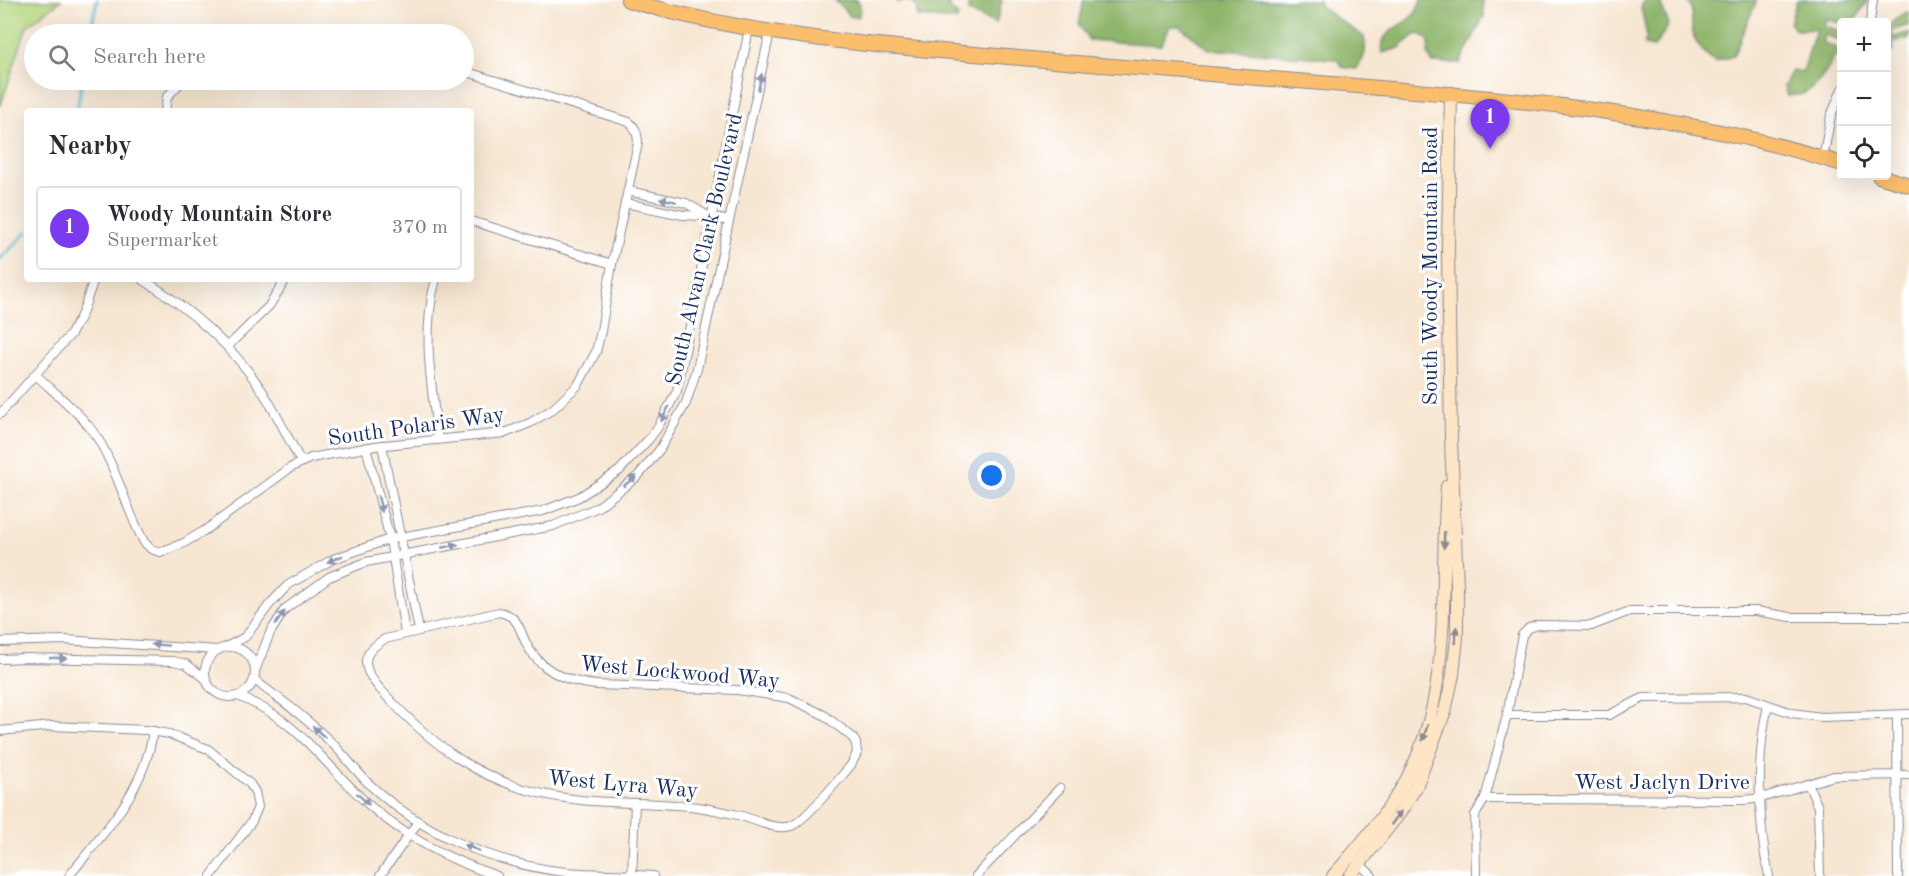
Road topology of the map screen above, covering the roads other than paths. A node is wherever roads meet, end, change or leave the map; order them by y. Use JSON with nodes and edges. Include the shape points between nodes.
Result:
{"nodes":[{"id":1,"x":628,"y":0,"type":"edge"},
{"id":2,"x":1873,"y":0,"type":"edge"},
{"id":3,"x":1871,"y":18,"type":"edge"},
{"id":4,"x":749,"y":29,"type":"junction"},
{"id":5,"x":770,"y":32,"type":"junction"},
{"id":6,"x":474,"y":74,"type":"edge"},
{"id":7,"x":174,"y":90,"type":"edge"},
{"id":8,"x":1451,"y":93,"type":"junction"},
{"id":9,"x":1837,"y":101,"type":"edge"},
{"id":10,"x":165,"y":108,"type":"edge"},
{"id":11,"x":1823,"y":158,"type":"junction"},
{"id":12,"x":1837,"y":162,"type":"edge"},
{"id":13,"x":1891,"y":180,"type":"edge"},
{"id":14,"x":1909,"y":185,"type":"edge"},
{"id":15,"x":627,"y":191,"type":"junction"},
{"id":16,"x":625,"y":203,"type":"junction"},
{"id":17,"x":709,"y":216,"type":"junction"},
{"id":18,"x":729,"y":221,"type":"junction"},
{"id":19,"x":474,"y":222,"type":"edge"},
{"id":20,"x":612,"y":264,"type":"junction"},
{"id":21,"x":93,"y":282,"type":"edge"},
{"id":22,"x":147,"y":282,"type":"edge"},
{"id":23,"x":284,"y":282,"type":"edge"},
{"id":24,"x":435,"y":282,"type":"edge"},
{"id":25,"x":228,"y":346,"type":"junction"},
{"id":26,"x":36,"y":375,"type":"junction"},
{"id":27,"x":0,"y":414,"type":"edge"},
{"id":28,"x":438,"y":440,"type":"junction"},
{"id":29,"x":382,"y":445,"type":"junction"},
{"id":30,"x":366,"y":447,"type":"junction"},
{"id":31,"x":301,"y":462,"type":"junction"},
{"id":32,"x":401,"y":537,"type":"junction"},
{"id":33,"x":390,"y":539,"type":"junction"},
{"id":34,"x":405,"y":555,"type":"junction"},
{"id":35,"x":393,"y":557,"type":"junction"},
{"id":36,"x":1909,"y":617,"type":"edge"},
{"id":37,"x":419,"y":630,"type":"junction"},
{"id":38,"x":405,"y":633,"type":"junction"},
{"id":39,"x":0,"y":642,"type":"edge"},
{"id":40,"x":222,"y":649,"type":"junction"},
{"id":41,"x":0,"y":659,"type":"edge"},
{"id":42,"x":255,"y":675,"type":"junction"},
{"id":43,"x":205,"y":678,"type":"junction"},
{"id":44,"x":238,"y":696,"type":"junction"},
{"id":45,"x":1768,"y":706,"type":"junction"},
{"id":46,"x":1909,"y":714,"type":"edge"},
{"id":47,"x":1507,"y":715,"type":"junction"},
{"id":48,"x":1897,"y":715,"type":"junction"},
{"id":49,"x":0,"y":731,"type":"edge"},
{"id":50,"x":153,"y":731,"type":"junction"},
{"id":51,"x":857,"y":749,"type":"joint"},
{"id":52,"x":1898,"y":776,"type":"junction"},
{"id":53,"x":1909,"y":776,"type":"edge"},
{"id":54,"x":1808,"y":783,"type":"junction"},
{"id":55,"x":1060,"y":788,"type":"dead end"},
{"id":56,"x":1761,"y":798,"type":"junction"},
{"id":57,"x":1485,"y":799,"type":"junction"},
{"id":58,"x":636,"y":803,"type":"junction"},
{"id":59,"x":418,"y":822,"type":"junction"},
{"id":60,"x":409,"y":835,"type":"junction"},
{"id":61,"x":1356,"y":859,"type":"junction"},
{"id":62,"x":1898,"y":874,"type":"edge"},
{"id":63,"x":632,"y":875,"type":"edge"},
{"id":64,"x":69,"y":876,"type":"edge"},
{"id":65,"x":211,"y":876,"type":"edge"},
{"id":66,"x":380,"y":876,"type":"edge"},
{"id":67,"x":497,"y":876,"type":"edge"},
{"id":68,"x":653,"y":876,"type":"edge"},
{"id":69,"x":976,"y":876,"type":"edge"},
{"id":70,"x":1333,"y":876,"type":"edge"},
{"id":71,"x":1350,"y":876,"type":"edge"},
{"id":72,"x":1372,"y":876,"type":"edge"},
{"id":73,"x":1476,"y":876,"type":"edge"},
{"id":74,"x":1769,"y":876,"type":"edge"},
{"id":75,"x":1820,"y":876,"type":"edge"}],
"edges":[{"from":1,"to":4,"type":"main road"},
{"from":2,"to":3,"type":"street"},
{"from":4,"to":5,"type":"main road"},
{"from":4,"to":17,"type":"street","name":"South Alvan Clark Boulevard"},
{"from":5,"to":8,"type":"main road","via":[[888,47]]},
{"from":18,"to":5,"type":"street","name":"South Alvan Clark Boulevard","one_way":true},
{"from":6,"to":15,"type":"street","name":"South Polaris Way","via":[[624,121],[636,129],[638,143]]},
{"from":7,"to":10,"type":"street","via":[[167,97]]},
{"from":8,"to":11,"type":"main road","via":[[1562,104],[1672,121]]},
{"from":8,"to":61,"type":"street","name":"South Woody Mountain Road","via":[[1448,249],[1457,638],[1453,675],[1445,711],[1416,787],[1399,814]]},
{"from":9,"to":11,"type":"street"},
{"from":11,"to":12,"type":"main road"},
{"from":13,"to":14,"type":"main road"},
{"from":15,"to":16,"type":"street","name":"South Polaris Way"},
{"from":17,"to":15,"type":"street","one_way":true,"via":[[686,203]]},
{"from":16,"to":17,"type":"street"},
{"from":16,"to":20,"type":"street","name":"South Polaris Way"},
{"from":17,"to":18,"type":"street"},
{"from":17,"to":32,"type":"street","name":"South Alvan Clark Boulevard","one_way":true,"via":[[676,391],[658,427],[619,471],[579,497],[543,511]]},
{"from":34,"to":18,"type":"street","name":"South Alvan Clark Boulevard","one_way":true,"via":[[553,526],[598,507],[638,476],[660,449],[686,403]]},
{"from":19,"to":20,"type":"street"},
{"from":20,"to":28,"type":"street","name":"South Polaris Way","via":[[596,352],[570,394],[554,410],[513,431]]},
{"from":21,"to":26,"type":"street","via":[[77,324]]},
{"from":22,"to":25,"type":"street","via":[[177,302]]},
{"from":23,"to":25,"type":"street","via":[[269,306]]},
{"from":24,"to":28,"type":"street","via":[[427,337]]},
{"from":25,"to":31,"type":"street","via":[[261,389]]},
{"from":26,"to":27,"type":"street"},
{"from":26,"to":31,"type":"street","name":"South Polaris Way","via":[[98,438],[141,537],[151,549],[160,552],[197,536]]},
{"from":28,"to":29,"type":"street","name":"South Polaris Way"},
{"from":29,"to":30,"type":"street","name":"South Polaris Way"},
{"from":29,"to":32,"type":"street"},
{"from":30,"to":31,"type":"street","name":"South Polaris Way"},
{"from":30,"to":33,"type":"street","one_way":true},
{"from":32,"to":33,"type":"street","name":"South Alvan Clark Boulevard"},
{"from":32,"to":34,"type":"street"},
{"from":33,"to":35,"type":"street"},
{"from":33,"to":40,"type":"street","name":"South Alvan Clark Boulevard","one_way":true,"via":[[333,559],[288,585],[245,637]]},
{"from":34,"to":35,"type":"street","name":"South Alvan Clark Boulevard"},
{"from":34,"to":37,"type":"street"},
{"from":35,"to":38,"type":"street"},
{"from":42,"to":35,"type":"street","name":"South Alvan Clark Boulevard","one_way":true,"via":[[270,633],[285,609],[328,577],[366,562]]},
{"from":36,"to":47,"type":"street","via":[[1630,611],[1591,626],[1538,625],[1522,635]]},
{"from":37,"to":38,"type":"street"},
{"from":37,"to":51,"type":"street","name":"West Lockwood Way","via":[[493,613],[512,616],[533,655],[563,678],[591,685],[738,690],[789,698],[848,732]]},
{"from":38,"to":58,"type":"street","name":"West Lyra Way","via":[[370,649],[367,671],[408,719],[439,746],[505,784],[556,797]]},
{"from":40,"to":39,"type":"street","one_way":true,"via":[[64,640]]},
{"from":40,"to":42,"type":"street","via":[[243,650],[254,663]]},
{"from":40,"to":43,"type":"street","via":[[207,662]]},
{"from":41,"to":43,"type":"street","one_way":true,"via":[[173,662],[186,664]]},
{"from":42,"to":44,"type":"street"},
{"from":59,"to":42,"type":"street","one_way":true,"via":[[370,785],[333,744],[264,688]]},
{"from":43,"to":44,"type":"street","via":[[221,696]]},
{"from":44,"to":60,"type":"street","one_way":true,"via":[[279,718],[370,806]]},
{"from":45,"to":47,"type":"street","via":[[1749,696],[1643,698],[1608,715]]},
{"from":45,"to":48,"type":"street","via":[[1821,717]]},
{"from":45,"to":56,"type":"street","via":[[1763,725]]},
{"from":46,"to":48,"type":"street"},
{"from":47,"to":57,"type":"street"},
{"from":48,"to":52,"type":"street"},
{"from":49,"to":50,"type":"street","via":[[52,726]]},
{"from":50,"to":64,"type":"street","via":[[144,768],[123,809]]},
{"from":50,"to":65,"type":"street","via":[[208,749],[255,792],[255,816]]},
{"from":51,"to":58,"type":"street","name":"West Lyra Way","via":[[851,765],[799,822],[789,827],[696,807]]},
{"from":52,"to":53,"type":"street","name":"West Jaclyn Drive"},
{"from":52,"to":54,"type":"street","name":"West Jaclyn Drive","via":[[1834,777]]},
{"from":52,"to":62,"type":"street"},
{"from":54,"to":56,"type":"street","name":"West Jaclyn Drive"},
{"from":54,"to":75,"type":"street","via":[[1818,807]]},
{"from":55,"to":69,"type":"street"},
{"from":56,"to":57,"type":"street","name":"West Jaclyn Drive"},
{"from":56,"to":74,"type":"street","via":[[1763,849]]},
{"from":57,"to":73,"type":"street","via":[[1475,815]]},
{"from":58,"to":63,"type":"street"},
{"from":59,"to":60,"type":"street"},
{"from":63,"to":59,"type":"street","one_way":true,"via":[[530,866],[484,853]]},
{"from":60,"to":66,"type":"street"},
{"from":60,"to":67,"type":"street","via":[[445,856]]},
{"from":61,"to":70,"type":"street","name":"South Woody Mountain Road"},
{"from":61,"to":71,"type":"street","name":"South Woody Mountain Road"},
{"from":61,"to":72,"type":"street"},
{"from":63,"to":68,"type":"street"}]}
